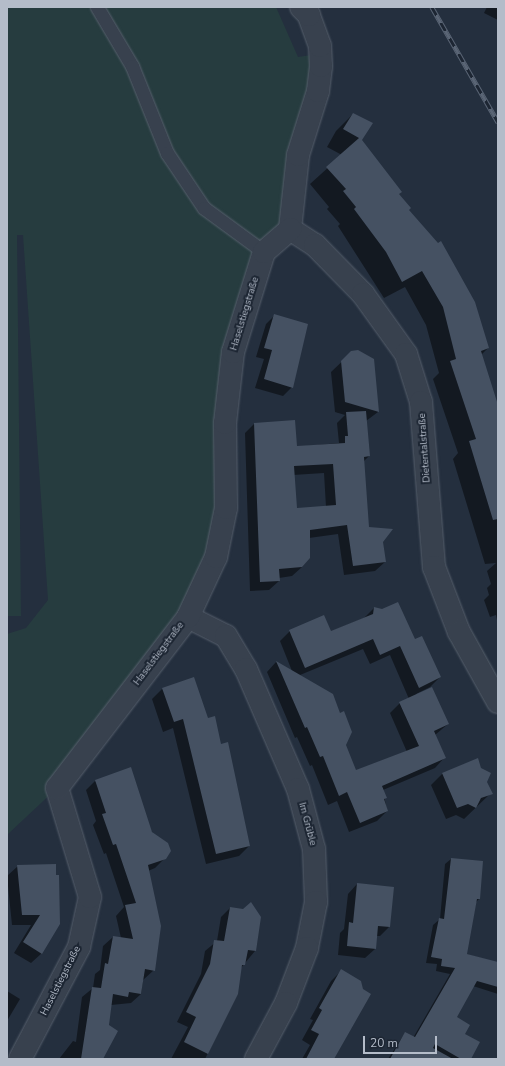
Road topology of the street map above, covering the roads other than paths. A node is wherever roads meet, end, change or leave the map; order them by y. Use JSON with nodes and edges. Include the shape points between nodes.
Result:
{"nodes":[{"id":1,"x":97,"y":7,"type":"edge"},
{"id":2,"x":301,"y":7,"type":"edge"},
{"id":3,"x":290,"y":229,"type":"junction"},
{"id":4,"x":264,"y":252,"type":"junction"},
{"id":5,"x":188,"y":617,"type":"junction"},
{"id":6,"x":498,"y":702,"type":"edge"},
{"id":7,"x":20,"y":1059,"type":"edge"},
{"id":8,"x":256,"y":1059,"type":"edge"}],
"edges":[{"from":1,"to":4,"type":"lane","via":[[132,66],[171,159],[204,208]]},
{"from":2,"to":3,"type":"street","via":[[309,15],[320,46],[321,66],[318,91],[298,155]]},
{"from":3,"to":4,"type":"street"},
{"from":3,"to":6,"type":"street","name":"Dietentalstraße","via":[[315,245],[363,294],[406,354],[421,402],[434,567],[458,632]]},
{"from":4,"to":5,"type":"street","name":"Haselstiegstraße","via":[[233,352],[225,423],[226,508],[217,550]]},
{"from":5,"to":7,"type":"street","name":"Haselstiegstraße","via":[[57,788],[90,897],[79,947]]},
{"from":5,"to":8,"type":"street","name":"Im Grüble","via":[[226,636],[246,669],[298,789],[314,849],[316,902],[307,948],[286,1003]]}]}
